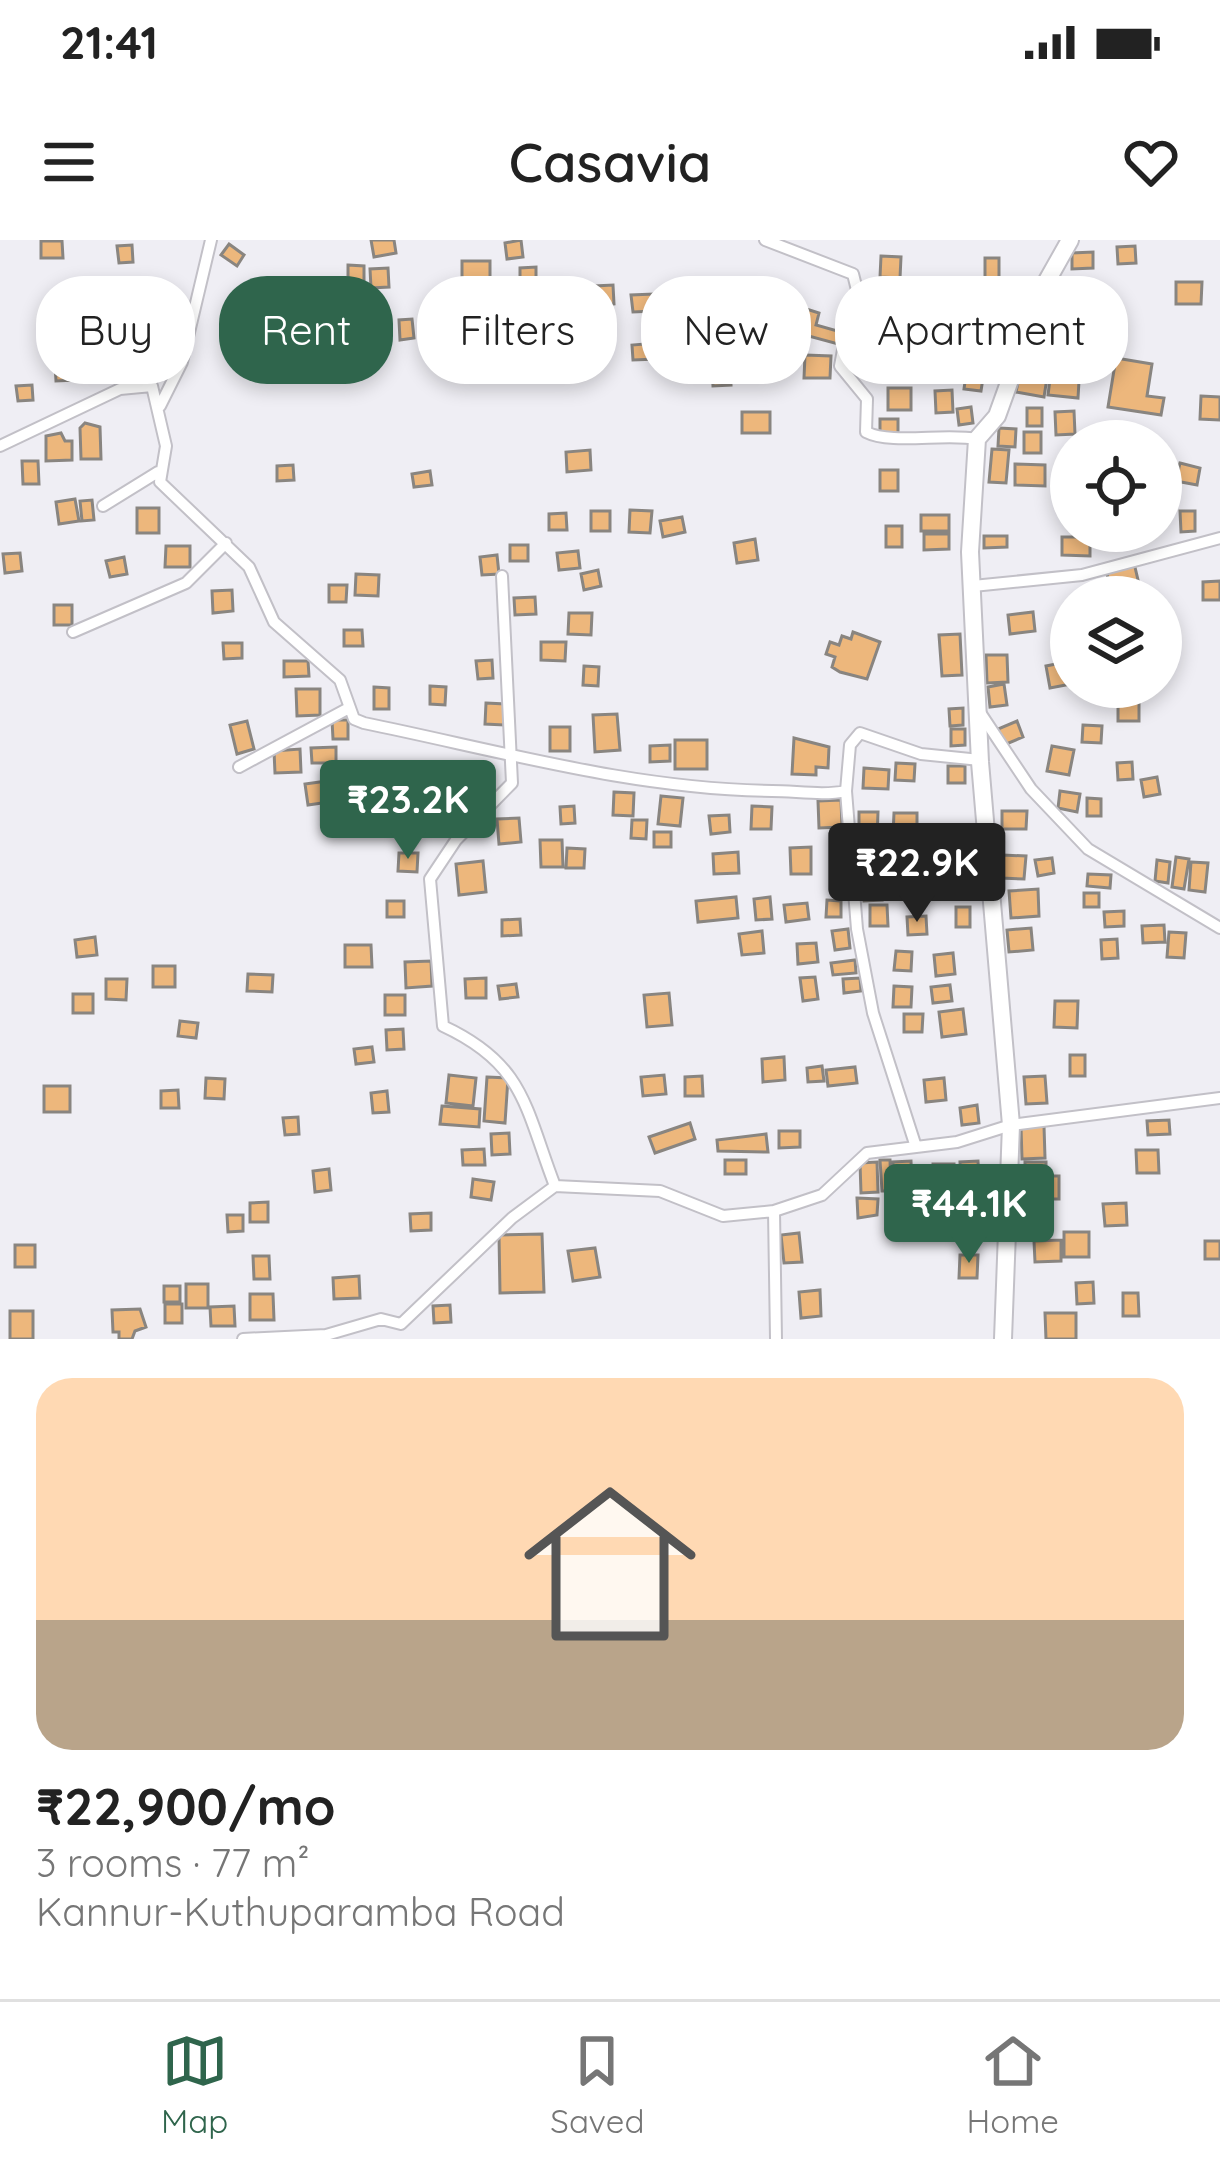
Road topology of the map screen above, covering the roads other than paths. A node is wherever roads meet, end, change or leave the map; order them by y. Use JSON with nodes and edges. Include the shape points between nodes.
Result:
{"nodes":[{"id":1,"x":211,"y":240,"type":"edge"},
{"id":2,"x":765,"y":240,"type":"edge"},
{"id":3,"x":1070,"y":240,"type":"edge"},
{"id":4,"x":160,"y":406,"type":"junction"},
{"id":5,"x":977,"y":439,"type":"junction"},
{"id":6,"x":0,"y":446,"type":"edge"},
{"id":7,"x":158,"y":472,"type":"junction"},
{"id":8,"x":103,"y":506,"type":"dead end"},
{"id":9,"x":1220,"y":538,"type":"edge"},
{"id":10,"x":226,"y":543,"type":"junction"},
{"id":11,"x":502,"y":576,"type":"dead end"},
{"id":12,"x":973,"y":586,"type":"junction"},
{"id":13,"x":74,"y":632,"type":"dead end"},
{"id":14,"x":349,"y":708,"type":"junction"},
{"id":15,"x":981,"y":714,"type":"junction"},
{"id":16,"x":514,"y":752,"type":"junction"},
{"id":17,"x":980,"y":760,"type":"junction"},
{"id":18,"x":238,"y":766,"type":"dead end"},
{"id":19,"x":846,"y":790,"type":"junction"},
{"id":20,"x":1220,"y":928,"type":"edge"},
{"id":21,"x":1220,"y":1098,"type":"edge"},
{"id":22,"x":1011,"y":1125,"type":"junction"},
{"id":23,"x":916,"y":1147,"type":"junction"},
{"id":24,"x":555,"y":1186,"type":"junction"},
{"id":25,"x":774,"y":1211,"type":"junction"},
{"id":26,"x":401,"y":1324,"type":"junction"},
{"id":27,"x":243,"y":1339,"type":"edge"},
{"id":28,"x":406,"y":1339,"type":"edge"},
{"id":29,"x":776,"y":1339,"type":"edge"},
{"id":30,"x":1003,"y":1339,"type":"edge"}],
"edges":[{"from":1,"to":4,"type":"street","via":[[182,362]]},
{"from":2,"to":5,"type":"street","via":[[853,274],[862,314],[840,366],[867,399],[866,432]]},
{"from":3,"to":5,"type":"main road","via":[[1043,288],[997,416]]},
{"from":4,"to":6,"type":"street","via":[[152,386],[138,384]]},
{"from":4,"to":7,"type":"street","via":[[166,446]]},
{"from":5,"to":12,"type":"main road"},
{"from":7,"to":8,"type":"street"},
{"from":7,"to":10,"type":"street"},
{"from":9,"to":12,"type":"street","via":[[1082,575]]},
{"from":10,"to":13,"type":"street","via":[[186,583]]},
{"from":10,"to":14,"type":"street","via":[[249,567],[274,622],[340,680]]},
{"from":11,"to":16,"type":"street"},
{"from":12,"to":15,"type":"main road"},
{"from":14,"to":16,"type":"street","via":[[364,723]]},
{"from":14,"to":18,"type":"street"},
{"from":15,"to":17,"type":"main road"},
{"from":15,"to":20,"type":"street","via":[[1031,788],[1088,849]]},
{"from":16,"to":19,"type":"street","via":[[544,767],[622,780]]},
{"from":16,"to":24,"type":"street","via":[[508,791],[456,840],[430,879],[430,904],[443,1026],[511,1072]]},
{"from":17,"to":19,"type":"street","via":[[921,754],[860,733],[850,745]]},
{"from":17,"to":22,"type":"main road"},
{"from":19,"to":23,"type":"street","via":[[873,1013]]},
{"from":21,"to":22,"type":"street"},
{"from":22,"to":23,"type":"street"},
{"from":22,"to":30,"type":"main road"},
{"from":23,"to":25,"type":"street","via":[[867,1154],[823,1195]]},
{"from":24,"to":25,"type":"street","via":[[660,1191],[723,1216]]},
{"from":24,"to":26,"type":"street"},
{"from":25,"to":29,"type":"street"},
{"from":26,"to":27,"type":"street","via":[[381,1319],[326,1335]]},
{"from":26,"to":28,"type":"street"}]}
